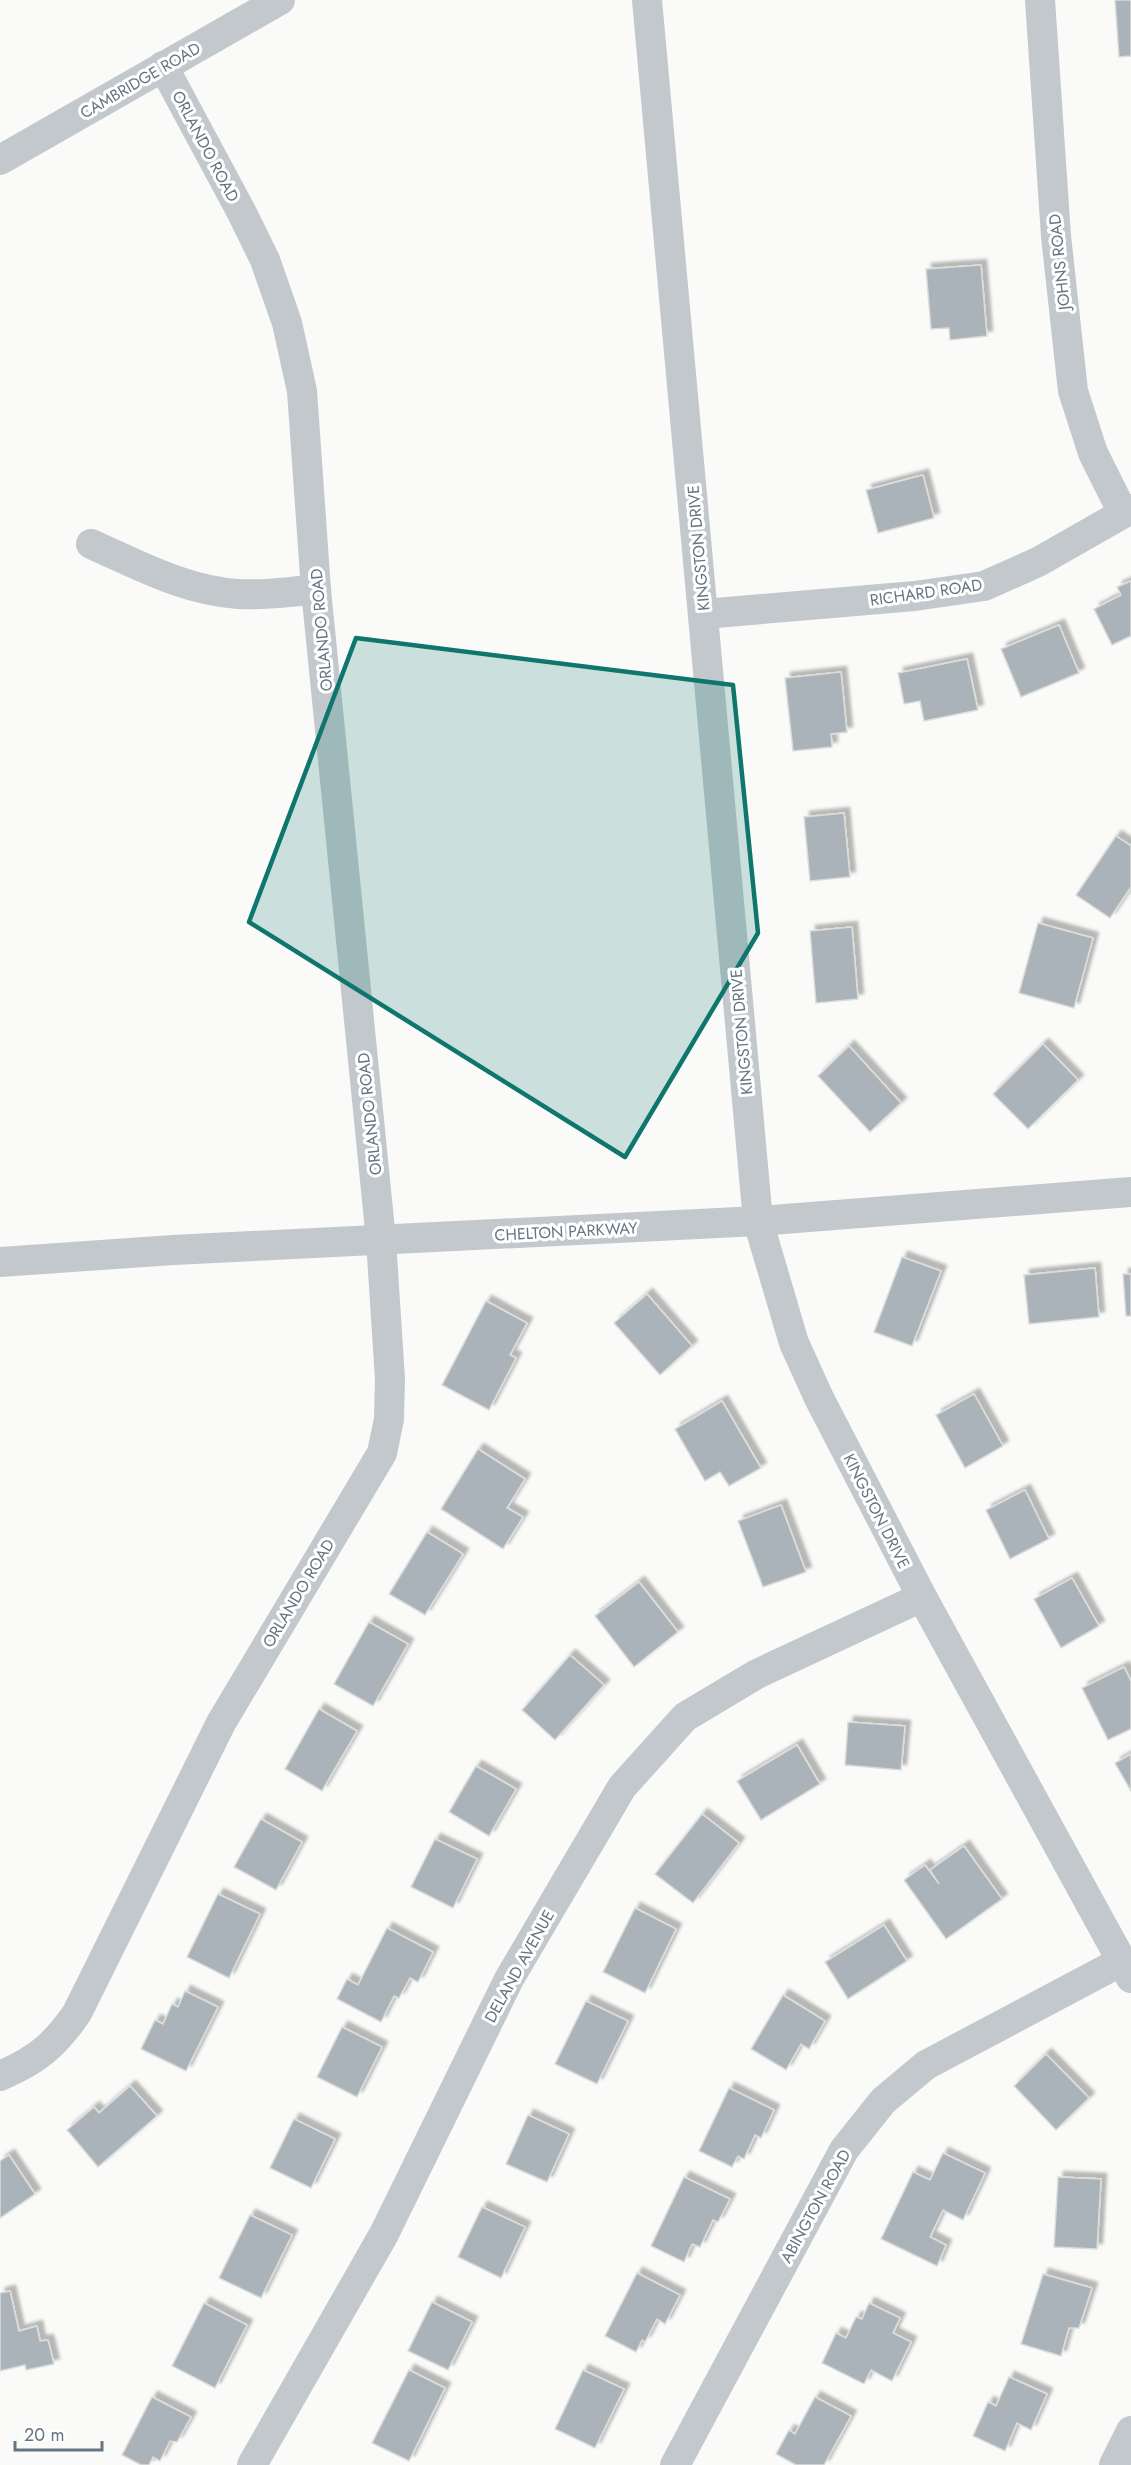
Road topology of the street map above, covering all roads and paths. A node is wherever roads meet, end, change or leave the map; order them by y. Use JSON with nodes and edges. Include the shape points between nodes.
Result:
{"nodes":[{"id":1,"x":280,"y":0,"type":"edge"},
{"id":2,"x":647,"y":0,"type":"edge"},
{"id":3,"x":1040,"y":0,"type":"edge"},
{"id":4,"x":163,"y":66,"type":"junction"},
{"id":5,"x":0,"y":160,"type":"edge"},
{"id":6,"x":1127,"y":511,"type":"edge"},
{"id":7,"x":91,"y":544,"type":"dead end"},
{"id":8,"x":316,"y":590,"type":"junction"},
{"id":9,"x":704,"y":614,"type":"junction"},
{"id":10,"x":1131,"y":1192,"type":"edge"},
{"id":11,"x":758,"y":1221,"type":"junction"},
{"id":12,"x":381,"y":1240,"type":"junction"},
{"id":13,"x":0,"y":1262,"type":"edge"},
{"id":14,"x":922,"y":1597,"type":"junction"},
{"id":15,"x":1126,"y":1970,"type":"edge"},
{"id":16,"x":0,"y":2076,"type":"edge"},
{"id":17,"x":1131,"y":2431,"type":"edge"},
{"id":18,"x":252,"y":2465,"type":"edge"},
{"id":19,"x":675,"y":2465,"type":"edge"},
{"id":20,"x":1114,"y":2465,"type":"edge"}],
"edges":[{"from":1,"to":4,"type":"street","name":"CAMBRIDGE ROAD"},
{"from":2,"to":9,"type":"street","name":"KINGSTON DRIVE"},
{"from":3,"to":6,"type":"street","name":"JOHNS ROAD","via":[[1056,236],[1073,391],[1093,453]]},
{"from":4,"to":5,"type":"street","name":"CAMBRIDGE ROAD"},
{"from":4,"to":8,"type":"street","name":"ORLANDO ROAD","via":[[265,260],[287,323],[302,391]]},
{"from":6,"to":9,"type":"street","name":"RICHARD ROAD","via":[[1038,562],[984,586],[915,596]]},
{"from":7,"to":8,"type":"street","via":[[177,582],[210,589],[238,594]]},
{"from":8,"to":12,"type":"street","name":"ORLANDO ROAD"},
{"from":9,"to":11,"type":"street","name":"KINGSTON DRIVE"},
{"from":10,"to":11,"type":"street","name":"CHELTON PARKWAY"},
{"from":11,"to":12,"type":"street","name":"CHELTON PARKWAY"},
{"from":11,"to":14,"type":"street","name":"KINGSTON DRIVE","via":[[794,1343]]},
{"from":12,"to":13,"type":"street","name":"CHELTON PARKWAY"},
{"from":12,"to":16,"type":"street","name":"ORLANDO ROAD","via":[[390,1378],[389,1419],[382,1453],[221,1723],[77,2013],[57,2041],[24,2066]]},
{"from":14,"to":15,"type":"street","name":"KINGSTON DRIVE"},
{"from":14,"to":18,"type":"street","name":"DELAND AVENUE","via":[[757,1674],[685,1718],[622,1786],[508,1979],[384,2234]]},
{"from":15,"to":19,"type":"street","name":"ABINGTON ROAD","via":[[926,2065],[883,2101],[844,2150]]},
{"from":17,"to":20,"type":"street"}]}
